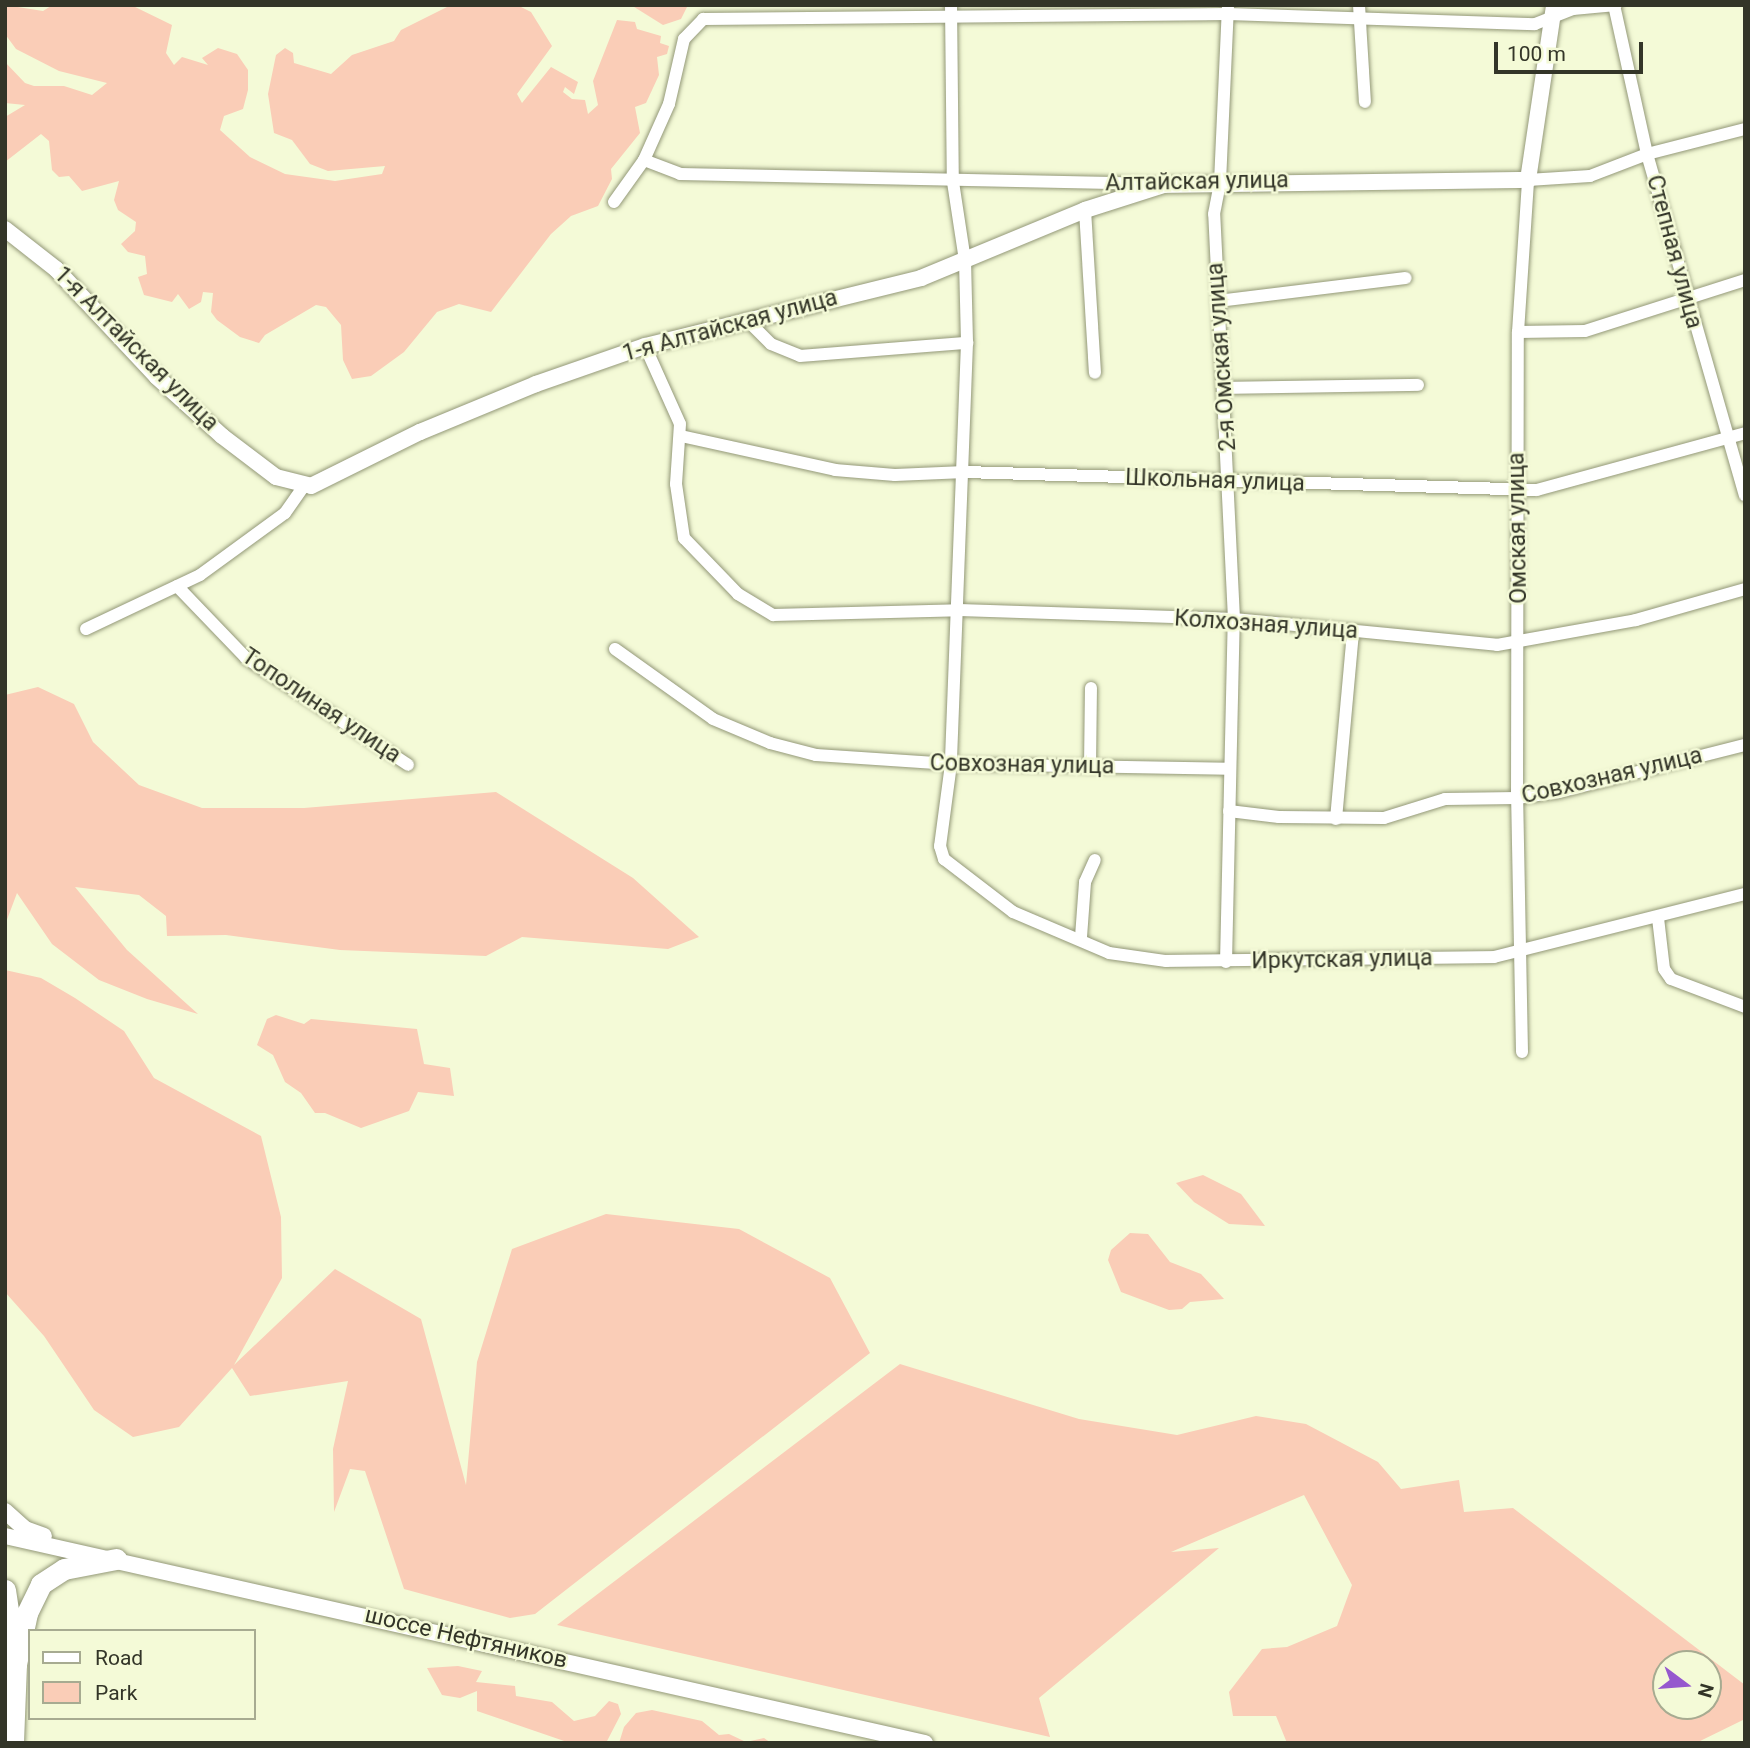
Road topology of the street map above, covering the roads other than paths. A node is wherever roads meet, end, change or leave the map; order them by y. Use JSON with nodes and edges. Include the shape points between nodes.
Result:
{"nodes":[{"id":1,"x":951,"y":5,"type":"edge"},
{"id":2,"x":1615,"y":5,"type":"edge"},
{"id":3,"x":1228,"y":10,"type":"edge"},
{"id":4,"x":1359,"y":10,"type":"edge"},
{"id":5,"x":1437,"y":11,"type":"edge"},
{"id":6,"x":1553,"y":12,"type":"edge"},
{"id":7,"x":951,"y":19,"type":"junction"},
{"id":8,"x":1365,"y":102,"type":"dead end"},
{"id":9,"x":1745,"y":129,"type":"edge"},
{"id":10,"x":1647,"y":154,"type":"junction"},
{"id":11,"x":644,"y":160,"type":"junction"},
{"id":12,"x":1528,"y":180,"type":"junction"},
{"id":13,"x":953,"y":182,"type":"junction"},
{"id":14,"x":1220,"y":182,"type":"junction"},
{"id":15,"x":1164,"y":184,"type":"junction"},
{"id":16,"x":614,"y":202,"type":"dead end"},
{"id":17,"x":1085,"y":210,"type":"junction"},
{"id":18,"x":5,"y":229,"type":"edge"},
{"id":19,"x":965,"y":260,"type":"junction"},
{"id":20,"x":1405,"y":278,"type":"dead end"},
{"id":21,"x":1745,"y":280,"type":"edge"},
{"id":22,"x":1686,"y":296,"type":"junction"},
{"id":23,"x":1217,"y":301,"type":"junction"},
{"id":24,"x":746,"y":318,"type":"junction"},
{"id":25,"x":1518,"y":332,"type":"junction"},
{"id":26,"x":967,"y":343,"type":"junction"},
{"id":27,"x":645,"y":346,"type":"junction"},
{"id":28,"x":1096,"y":373,"type":"dead end"},
{"id":29,"x":1418,"y":385,"type":"dead end"},
{"id":30,"x":1225,"y":388,"type":"junction"},
{"id":31,"x":1745,"y":433,"type":"edge"},
{"id":32,"x":681,"y":436,"type":"junction"},
{"id":33,"x":1728,"y":437,"type":"junction"},
{"id":34,"x":965,"y":472,"type":"junction"},
{"id":35,"x":1231,"y":482,"type":"junction"},
{"id":36,"x":304,"y":486,"type":"junction"},
{"id":37,"x":1517,"y":490,"type":"junction"},
{"id":38,"x":1745,"y":495,"type":"edge"},
{"id":39,"x":177,"y":586,"type":"junction"},
{"id":40,"x":1745,"y":589,"type":"edge"},
{"id":41,"x":959,"y":610,"type":"junction"},
{"id":42,"x":1234,"y":619,"type":"junction"},
{"id":43,"x":86,"y":629,"type":"dead end"},
{"id":44,"x":1353,"y":631,"type":"junction"},
{"id":45,"x":1520,"y":644,"type":"junction"},
{"id":46,"x":615,"y":649,"type":"dead end"},
{"id":47,"x":1091,"y":688,"type":"dead end"},
{"id":48,"x":1745,"y":745,"type":"edge"},
{"id":49,"x":951,"y":764,"type":"junction"},
{"id":50,"x":408,"y":765,"type":"dead end"},
{"id":51,"x":1090,"y":766,"type":"junction"},
{"id":52,"x":1227,"y":769,"type":"junction"},
{"id":53,"x":1517,"y":798,"type":"junction"},
{"id":54,"x":1229,"y":811,"type":"junction"},
{"id":55,"x":1336,"y":819,"type":"junction"},
{"id":56,"x":1095,"y":860,"type":"dead end"},
{"id":57,"x":1745,"y":894,"type":"edge"},
{"id":58,"x":1658,"y":918,"type":"junction"},
{"id":59,"x":1081,"y":937,"type":"junction"},
{"id":60,"x":1521,"y":952,"type":"junction"},
{"id":61,"x":1226,"y":962,"type":"junction"},
{"id":62,"x":1745,"y":1007,"type":"edge"},
{"id":63,"x":1522,"y":1052,"type":"dead end"},
{"id":64,"x":5,"y":1511,"type":"edge"},
{"id":65,"x":5,"y":1536,"type":"edge"},
{"id":66,"x":92,"y":1554,"type":"junction"},
{"id":67,"x":116,"y":1559,"type":"junction"},
{"id":68,"x":5,"y":1590,"type":"edge"},
{"id":69,"x":9,"y":1621,"type":"edge"},
{"id":70,"x":16,"y":1664,"type":"junction"},
{"id":71,"x":13,"y":1743,"type":"edge"},
{"id":72,"x":925,"y":1743,"type":"edge"}],
"edges":[{"from":1,"to":7,"type":"street"},
{"from":2,"to":6,"type":"street"},
{"from":2,"to":10,"type":"street","name":"Степная улица"},
{"from":3,"to":4,"type":"street"},
{"from":3,"to":7,"type":"street"},
{"from":3,"to":14,"type":"street","name":"2-я Омская улица"},
{"from":4,"to":5,"type":"street"},
{"from":4,"to":8,"type":"street"},
{"from":5,"to":6,"type":"street","via":[[1535,24]]},
{"from":6,"to":12,"type":"street","name":"Омская улица"},
{"from":7,"to":11,"type":"street","via":[[703,19],[684,39],[669,104]]},
{"from":7,"to":13,"type":"street"},
{"from":9,"to":10,"type":"street","name":"Алтайская улица"},
{"from":10,"to":12,"type":"street","name":"Алтайская улица","via":[[1590,176]]},
{"from":10,"to":22,"type":"street","name":"Степная улица"},
{"from":11,"to":13,"type":"street","name":"Алтайская улица","via":[[680,174]]},
{"from":11,"to":16,"type":"street"},
{"from":12,"to":14,"type":"street","name":"Алтайская улица"},
{"from":12,"to":25,"type":"street","name":"Омская улица"},
{"from":13,"to":15,"type":"street","name":"Алтайская улица"},
{"from":13,"to":19,"type":"street"},
{"from":14,"to":15,"type":"street","name":"Алтайская улица"},
{"from":14,"to":23,"type":"street","name":"2-я Омская улица","via":[[1214,214]]},
{"from":15,"to":17,"type":"street","name":"1-я Алтайская улица"},
{"from":17,"to":19,"type":"street","name":"1-я Алтайская улица"},
{"from":17,"to":28,"type":"street"},
{"from":18,"to":36,"type":"street","name":"1-я Алтайская улица","via":[[56,269],[157,377],[222,436],[276,477]]},
{"from":19,"to":24,"type":"street","name":"1-я Алтайская улица","via":[[901,284]]},
{"from":19,"to":26,"type":"street"},
{"from":20,"to":23,"type":"street"},
{"from":21,"to":22,"type":"street"},
{"from":22,"to":25,"type":"street","via":[[1585,331]]},
{"from":22,"to":33,"type":"street","name":"Степная улица"},
{"from":23,"to":30,"type":"street","name":"2-я Омская улица"},
{"from":24,"to":26,"type":"street","via":[[771,344],[800,356]]},
{"from":24,"to":27,"type":"street","name":"1-я Алтайская улица"},
{"from":25,"to":37,"type":"street","name":"Омская улица"},
{"from":26,"to":34,"type":"street"},
{"from":27,"to":32,"type":"street","via":[[673,402]]},
{"from":27,"to":36,"type":"street","name":"1-я Алтайская улица","via":[[488,401],[329,481]]},
{"from":29,"to":30,"type":"street"},
{"from":30,"to":35,"type":"street","name":"2-я Омская улица"},
{"from":31,"to":33,"type":"street","name":"Школьная улица"},
{"from":32,"to":34,"type":"street","name":"Школьная улица","via":[[835,470],[895,475]]},
{"from":32,"to":41,"type":"street","name":"Колхозная улица","via":[[676,484],[684,538],[759,610],[780,615]]},
{"from":33,"to":37,"type":"street","name":"Школьная улица","via":[[1559,486]]},
{"from":33,"to":38,"type":"street","name":"Степная улица"},
{"from":34,"to":35,"type":"street","name":"Школьная улица"},
{"from":34,"to":41,"type":"street"},
{"from":35,"to":37,"type":"street","name":"Школьная улица"},
{"from":35,"to":42,"type":"street","name":"2-я Омская улица"},
{"from":36,"to":39,"type":"street","via":[[285,513],[201,575]]},
{"from":37,"to":45,"type":"street","name":"Омская улица"},
{"from":39,"to":43,"type":"street"},
{"from":39,"to":50,"type":"street","name":"Тополиная улица","via":[[246,658]]},
{"from":40,"to":45,"type":"street","name":"Колхозная улица","via":[[1636,620]]},
{"from":41,"to":42,"type":"street","name":"Колхозная улица"},
{"from":41,"to":49,"type":"street"},
{"from":42,"to":44,"type":"street","name":"Колхозная улица"},
{"from":42,"to":52,"type":"street","name":"2-я Омская улица"},
{"from":44,"to":45,"type":"street","name":"Колхозная улица"},
{"from":44,"to":55,"type":"street"},
{"from":45,"to":53,"type":"street","name":"Омская улица"},
{"from":46,"to":49,"type":"street","name":"Совхозная улица","via":[[713,719],[770,743],[816,755]]},
{"from":47,"to":51,"type":"street"},
{"from":48,"to":53,"type":"street","name":"Совхозная улица","via":[[1559,792]]},
{"from":49,"to":51,"type":"street","name":"Совхозная улица"},
{"from":49,"to":59,"type":"street","name":"Иркутская улица","via":[[940,846],[954,870],[1007,909]]},
{"from":51,"to":52,"type":"street","name":"Совхозная улица"},
{"from":52,"to":54,"type":"street","name":"2-я Омская улица"},
{"from":53,"to":55,"type":"street","name":"Совхозная улица","via":[[1446,799],[1384,818]]},
{"from":53,"to":60,"type":"street","name":"Омская улица"},
{"from":54,"to":55,"type":"street","name":"Совхозная улица"},
{"from":54,"to":61,"type":"street","name":"2-я Омская улица"},
{"from":56,"to":59,"type":"street","via":[[1085,882]]},
{"from":57,"to":58,"type":"street","name":"Иркутская улица"},
{"from":58,"to":60,"type":"street","name":"Иркутская улица"},
{"from":58,"to":62,"type":"street","via":[[1664,969],[1671,979]]},
{"from":59,"to":61,"type":"street","name":"Иркутская улица","via":[[1116,955]]},
{"from":60,"to":61,"type":"street","name":"Иркутская улица","via":[[1482,958]]},
{"from":60,"to":63,"type":"street","name":"Омская улица"},
{"from":64,"to":66,"type":"street","via":[[25,1529]]},
{"from":65,"to":66,"type":"street","name":"шоссе Нефтяников"},
{"from":66,"to":67,"type":"street","name":"шоссе Нефтяников"},
{"from":67,"to":70,"type":"highway","via":[[64,1569],[41,1584],[27,1613]]},
{"from":67,"to":72,"type":"street","name":"шоссе Нефтяников"},
{"from":68,"to":69,"type":"highway"},
{"from":69,"to":70,"type":"highway"},
{"from":70,"to":71,"type":"highway"}]}
